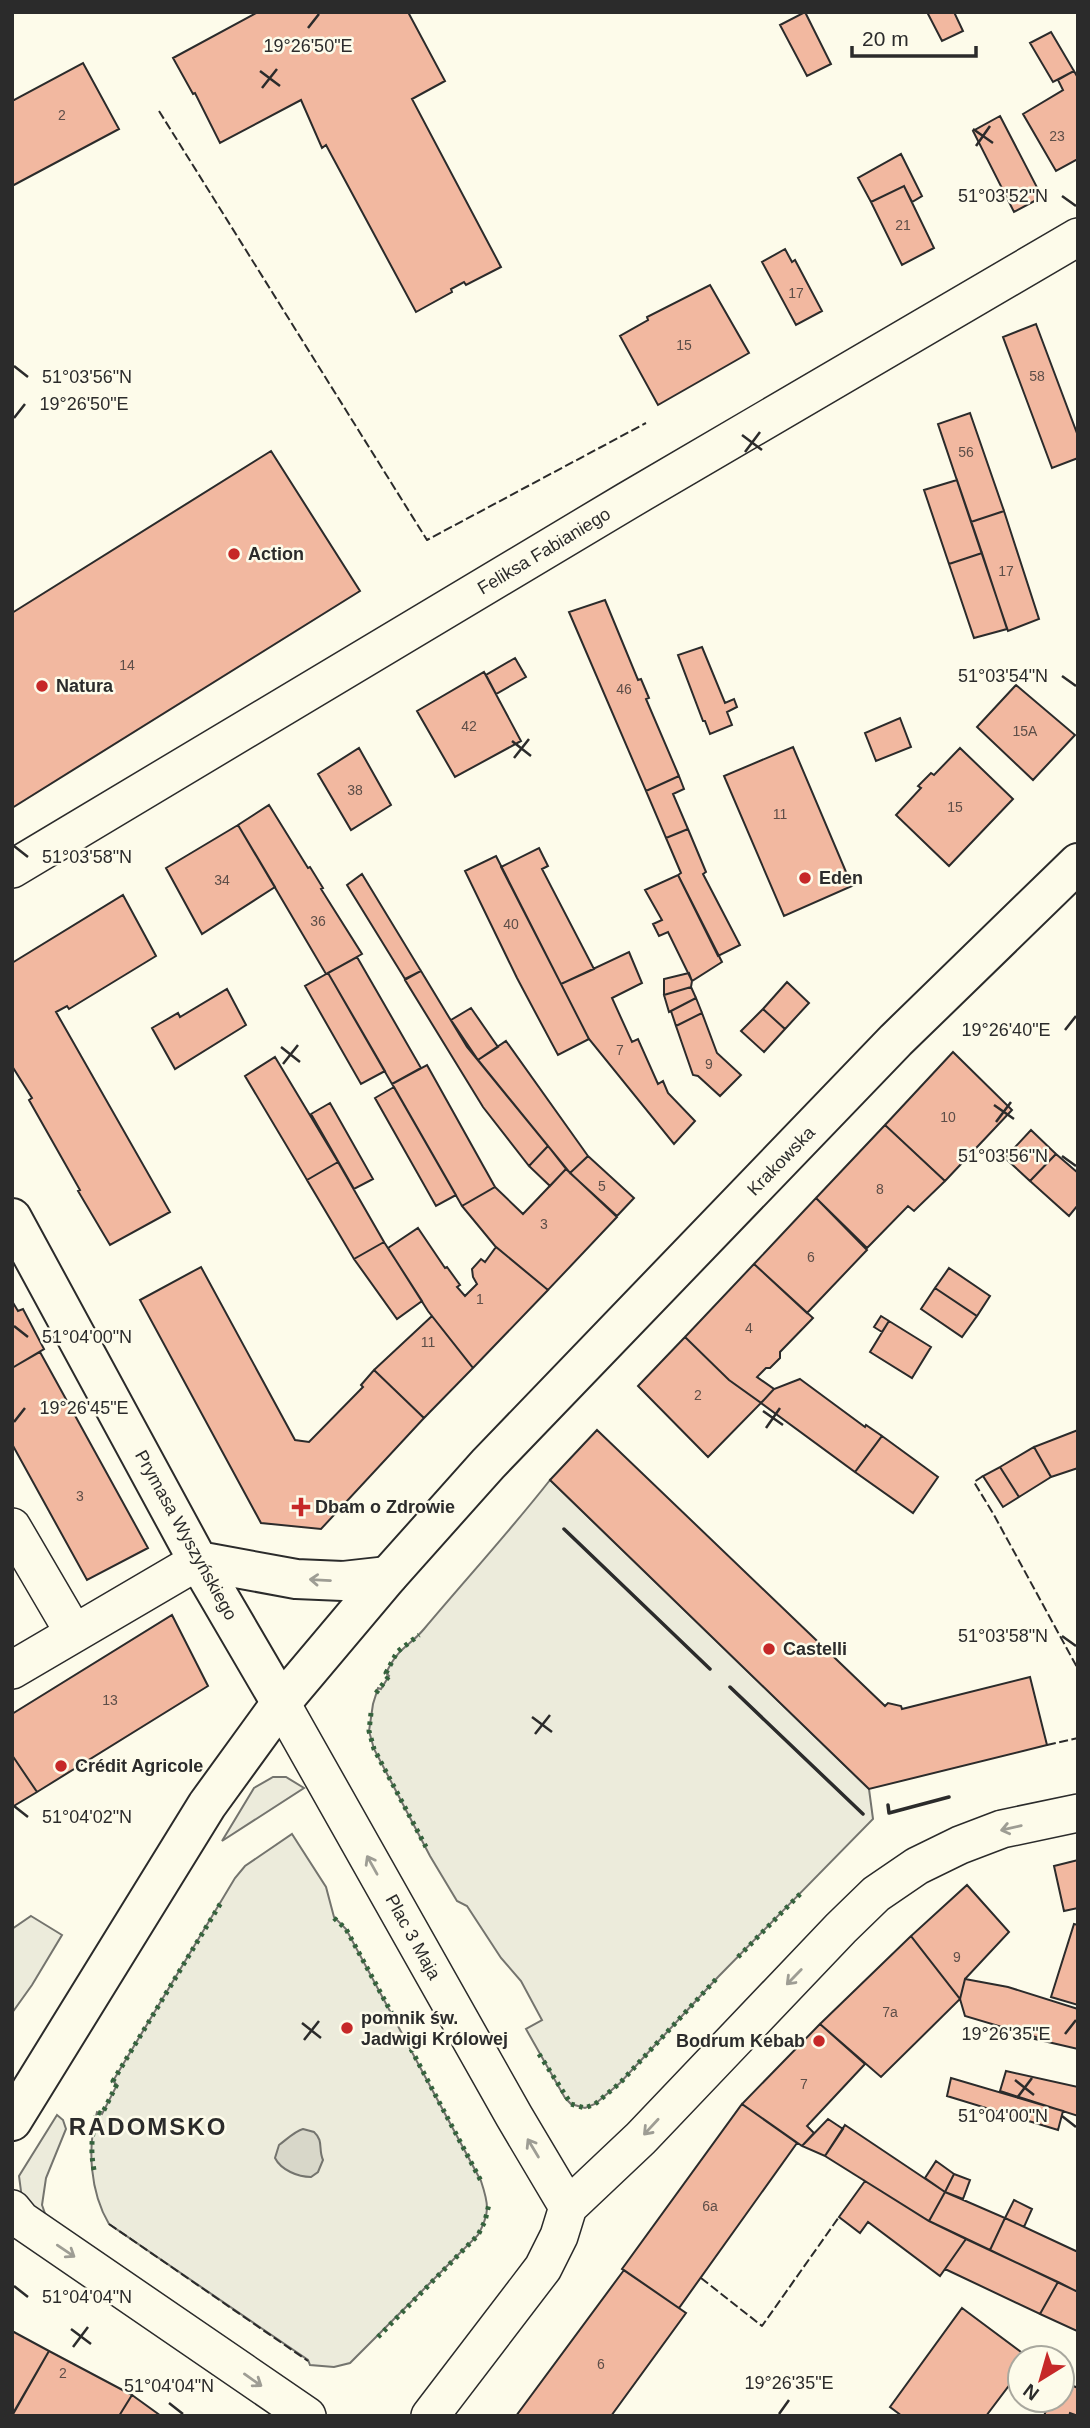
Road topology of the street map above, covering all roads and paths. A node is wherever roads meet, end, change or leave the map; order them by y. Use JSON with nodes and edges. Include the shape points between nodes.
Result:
{"nodes":[{"id":1,"x":1078,"y":237,"type":"edge"},
{"id":2,"x":1078,"y":863,"type":"edge"},
{"id":3,"x":12,"y":869,"type":"edge"},
{"id":4,"x":12,"y":1218,"type":"edge"},
{"id":5,"x":12,"y":1527,"type":"edge"},
{"id":6,"x":198,"y":1561,"type":"junction"},
{"id":7,"x":388,"y":1576,"type":"junction"},
{"id":8,"x":74,"y":1633,"type":"junction"},
{"id":9,"x":12,"y":1670,"type":"edge"},
{"id":10,"x":281,"y":1703,"type":"junction"},
{"id":11,"x":1078,"y":1813,"type":"edge"},
{"id":12,"x":27,"y":2077,"type":"edge"},
{"id":13,"x":12,"y":2121,"type":"edge"},
{"id":14,"x":568,"y":2207,"type":"junction"},
{"id":15,"x":12,"y":2209,"type":"edge"},
{"id":16,"x":307,"y":2416,"type":"edge"},
{"id":17,"x":430,"y":2416,"type":"edge"}],
"edges":[{"from":1,"to":3,"type":"street","name":"Feliksa Fabianiego"},
{"from":2,"to":7,"type":"main road","name":"Krakowska","via":[[896,1040],[488,1464]]},
{"from":4,"to":6,"type":"main road","name":"Prymasa Wyszyńskiego"},
{"from":5,"to":8,"type":"street"},
{"from":7,"to":6,"type":"main road","one_way":true,"via":[[343,1581],[296,1579]]},
{"from":6,"to":8,"type":"street"},
{"from":6,"to":10,"type":"main road","name":"Prymasa Wyszyńskiego"},
{"from":7,"to":10,"type":"main road"},
{"from":8,"to":9,"type":"street"},
{"from":10,"to":12,"type":"main road","via":[[207,1805]]},
{"from":14,"to":10,"type":"street","name":"Plac 3 Maja","one_way":true},
{"from":11,"to":14,"type":"street","one_way":true,"via":[[1002,1829],[949,1850],[876,1894]]},
{"from":12,"to":13,"type":"main road"},
{"from":14,"to":17,"type":"street","via":[[543,2268]]},
{"from":15,"to":16,"type":"street","one_way":true,"via":[[21,2220]]}]}
